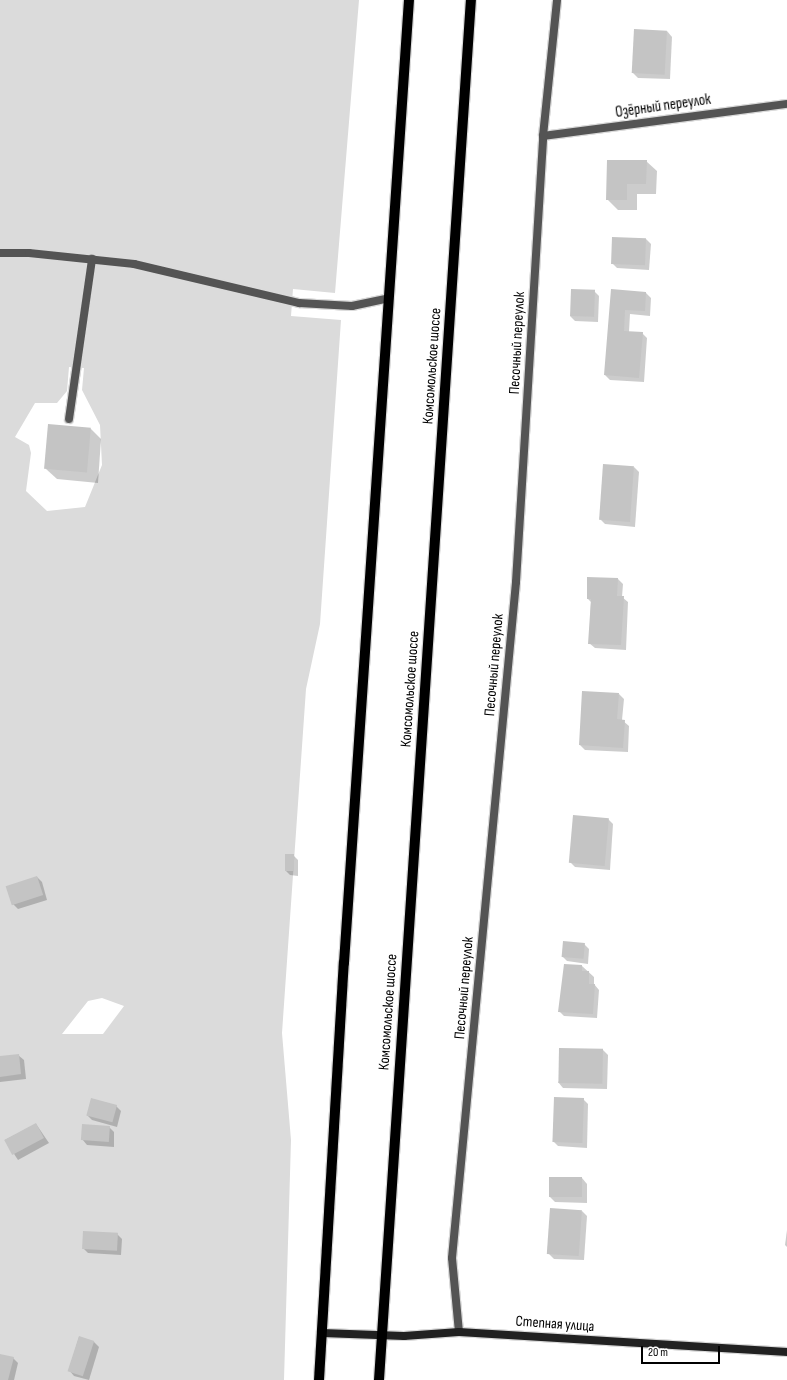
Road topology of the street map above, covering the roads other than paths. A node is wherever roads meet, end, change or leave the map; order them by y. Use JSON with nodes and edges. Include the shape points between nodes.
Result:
{"nodes":[{"id":1,"x":409,"y":0,"type":"edge"},
{"id":2,"x":471,"y":0,"type":"edge"},
{"id":3,"x":556,"y":0,"type":"edge"},
{"id":4,"x":787,"y":104,"type":"edge"},
{"id":5,"x":543,"y":136,"type":"junction"},
{"id":6,"x":0,"y":253,"type":"edge"},
{"id":7,"x":92,"y":260,"type":"junction"},
{"id":8,"x":389,"y":298,"type":"junction"},
{"id":9,"x":69,"y":419,"type":"dead end"},
{"id":10,"x":456,"y":1332,"type":"junction"},
{"id":11,"x":322,"y":1333,"type":"junction"},
{"id":12,"x":383,"y":1335,"type":"junction"},
{"id":13,"x":787,"y":1352,"type":"edge"},
{"id":14,"x":319,"y":1380,"type":"edge"},
{"id":15,"x":379,"y":1380,"type":"edge"}],
"edges":[{"from":1,"to":8,"type":"main road"},
{"from":2,"to":12,"type":"main road","name":"Комсомольское шоссе"},
{"from":3,"to":5,"type":"street","name":"Песочный переулок"},
{"from":4,"to":5,"type":"street","name":"Озёрный переулок"},
{"from":5,"to":10,"type":"street","name":"Песочный переулок","via":[[516,582],[452,1258]]},
{"from":6,"to":7,"type":"street"},
{"from":7,"to":8,"type":"street","via":[[134,264],[299,303],[352,306]]},
{"from":7,"to":9,"type":"street"},
{"from":8,"to":11,"type":"main road"},
{"from":10,"to":12,"type":"street","name":"Степная улица"},
{"from":10,"to":13,"type":"street","name":"Степная улица"},
{"from":11,"to":12,"type":"street","name":"Степная улица"},
{"from":11,"to":14,"type":"main road"},
{"from":12,"to":15,"type":"main road","name":"Комсомольское шоссе"}]}
